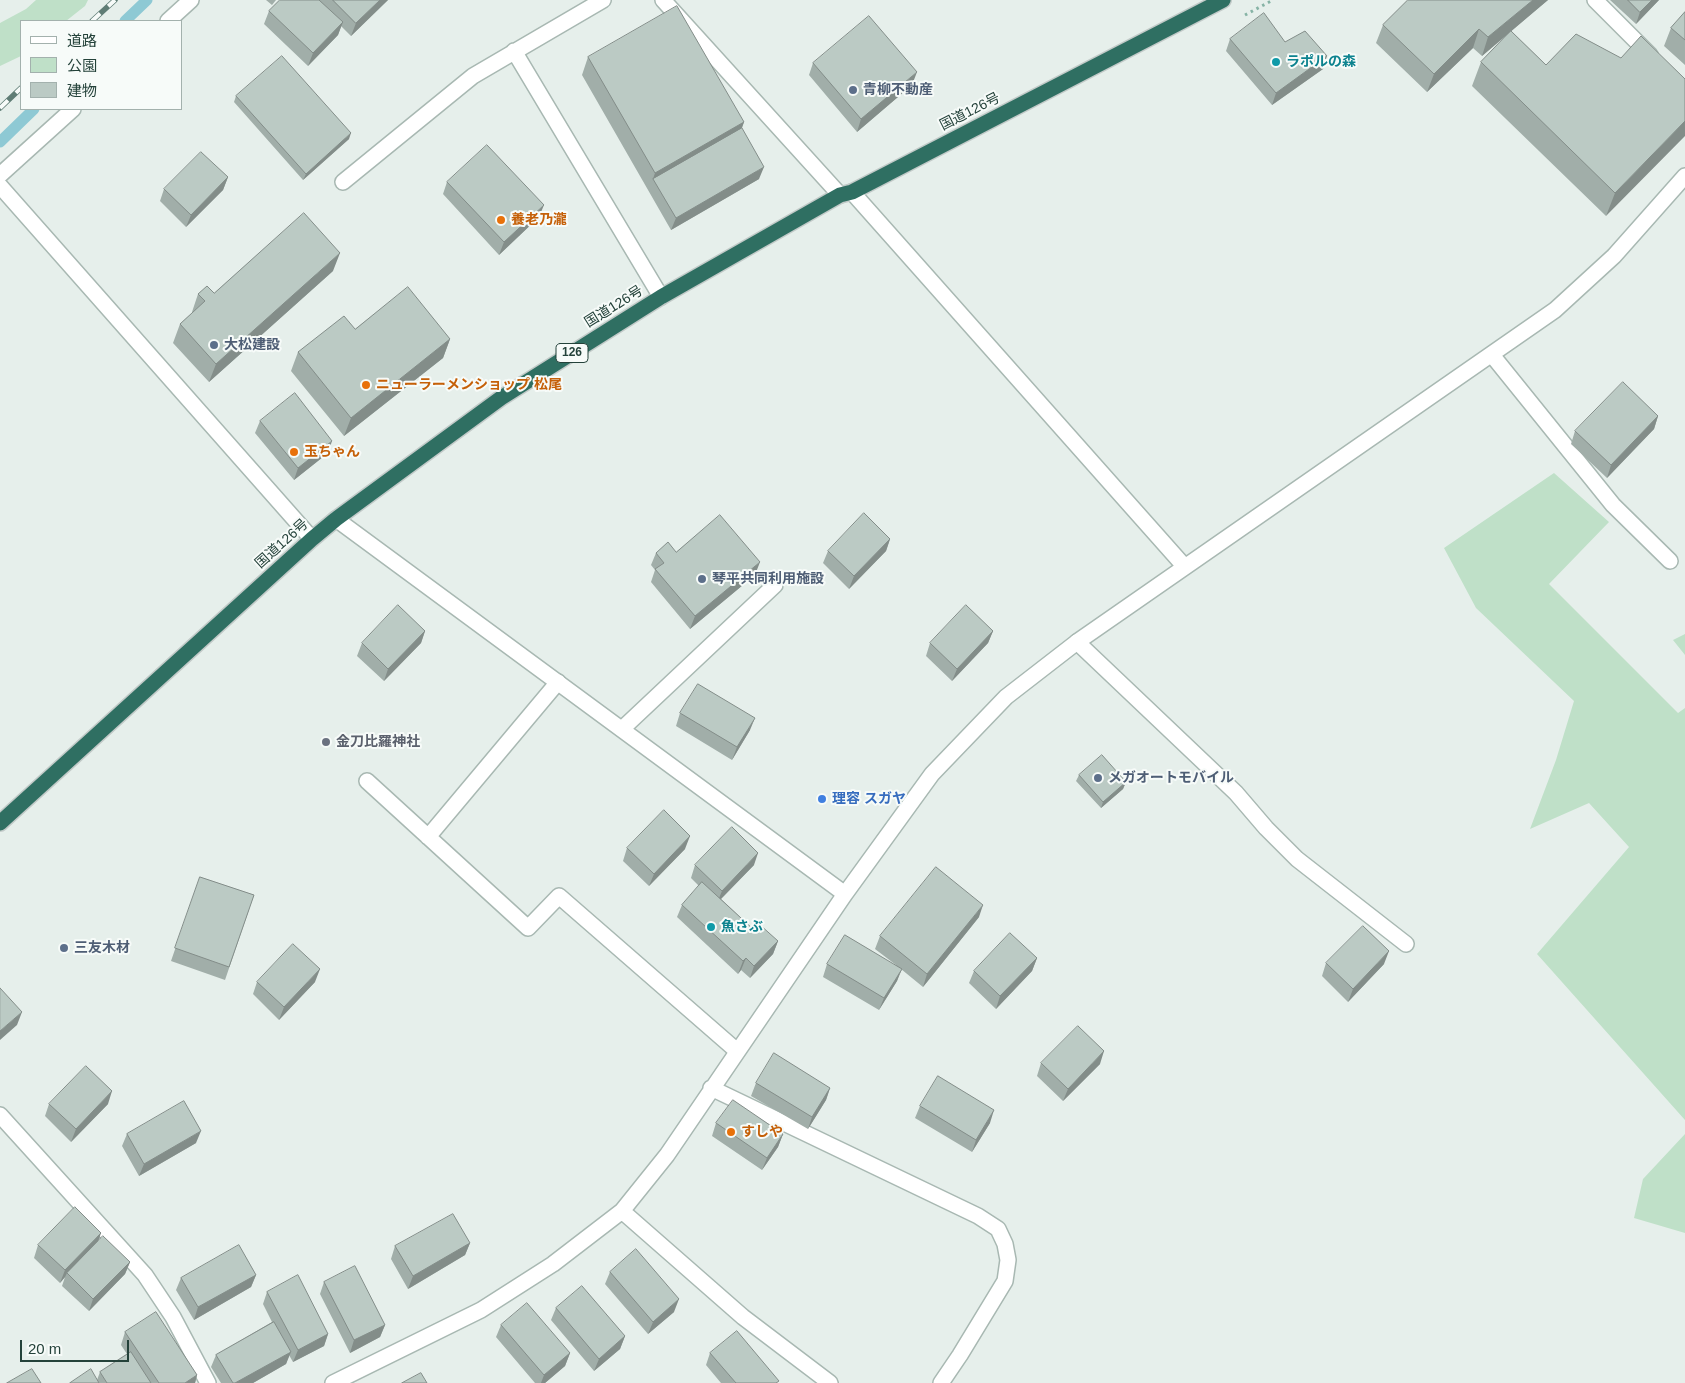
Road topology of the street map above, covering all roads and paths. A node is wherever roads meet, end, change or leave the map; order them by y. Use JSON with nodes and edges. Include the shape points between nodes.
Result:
{"nodes":[{"id":1,"x":191,"y":0,"type":"edge"},
{"id":2,"x":602,"y":0,"type":"edge"},
{"id":3,"x":663,"y":0,"type":"edge"},
{"id":4,"x":1223,"y":0,"type":"edge"},
{"id":5,"x":1595,"y":0,"type":"edge"},
{"id":6,"x":169,"y":20,"type":"edge"},
{"id":7,"x":514,"y":51,"type":"junction"},
{"id":8,"x":1657,"y":62,"type":"edge"},
{"id":9,"x":72,"y":110,"type":"edge"},
{"id":10,"x":0,"y":175,"type":"edge"},
{"id":11,"x":1685,"y":176,"type":"edge"},
{"id":12,"x":343,"y":182,"type":"dead end"},
{"id":13,"x":0,"y":186,"type":"edge"},
{"id":14,"x":846,"y":193,"type":"junction"},
{"id":15,"x":661,"y":297,"type":"junction"},
{"id":16,"x":1492,"y":355,"type":"junction"},
{"id":17,"x":336,"y":519,"type":"junction"},
{"id":18,"x":312,"y":538,"type":"junction"},
{"id":19,"x":1670,"y":561,"type":"dead end"},
{"id":20,"x":1185,"y":567,"type":"junction"},
{"id":21,"x":775,"y":585,"type":"dead end"},
{"id":22,"x":1077,"y":642,"type":"junction"},
{"id":23,"x":558,"y":682,"type":"junction"},
{"id":24,"x":622,"y":729,"type":"junction"},
{"id":25,"x":367,"y":781,"type":"dead end"},
{"id":26,"x":0,"y":823,"type":"edge"},
{"id":27,"x":428,"y":836,"type":"junction"},
{"id":28,"x":845,"y":894,"type":"junction"},
{"id":29,"x":1406,"y":944,"type":"dead end"},
{"id":30,"x":737,"y":1051,"type":"junction"},
{"id":31,"x":711,"y":1088,"type":"junction"},
{"id":32,"x":0,"y":1115,"type":"edge"},
{"id":33,"x":622,"y":1211,"type":"junction"},
{"id":34,"x":208,"y":1383,"type":"edge"},
{"id":35,"x":333,"y":1383,"type":"edge"},
{"id":36,"x":830,"y":1383,"type":"edge"},
{"id":37,"x":941,"y":1383,"type":"edge"}],
"edges":[{"from":1,"to":6,"type":"street"},
{"from":2,"to":7,"type":"street"},
{"from":3,"to":14,"type":"street"},
{"from":4,"to":14,"type":"highway","name":"国道126号","number":"126"},
{"from":5,"to":8,"type":"street"},
{"from":7,"to":12,"type":"street","via":[[473,76]]},
{"from":7,"to":15,"type":"street"},
{"from":9,"to":10,"type":"street"},
{"from":11,"to":16,"type":"street","via":[[1614,256],[1555,310]]},
{"from":13,"to":18,"type":"street"},
{"from":14,"to":15,"type":"highway","name":"国道126号","number":"126"},
{"from":14,"to":20,"type":"street"},
{"from":15,"to":17,"type":"highway","name":"国道126号","number":"126","via":[[501,398]]},
{"from":16,"to":19,"type":"street","via":[[1613,505]]},
{"from":16,"to":20,"type":"street"},
{"from":17,"to":18,"type":"highway","name":"国道126号","number":"126"},
{"from":17,"to":23,"type":"street"},
{"from":18,"to":26,"type":"highway","name":"国道126号","number":"126"},
{"from":20,"to":22,"type":"street"},
{"from":21,"to":24,"type":"street"},
{"from":22,"to":28,"type":"street","via":[[1006,697],[932,774]]},
{"from":22,"to":29,"type":"street","via":[[1236,793],[1297,858]]},
{"from":23,"to":24,"type":"street"},
{"from":23,"to":27,"type":"street"},
{"from":24,"to":28,"type":"street"},
{"from":25,"to":27,"type":"street"},
{"from":27,"to":30,"type":"street","via":[[528,928],[559,896]]},
{"from":28,"to":30,"type":"street"},
{"from":30,"to":31,"type":"street"},
{"from":31,"to":33,"type":"street","via":[[667,1155]]},
{"from":31,"to":37,"type":"street","via":[[978,1216],[998,1229],[1008,1260],[1005,1281]]},
{"from":32,"to":34,"type":"street","via":[[145,1275],[173,1317]]},
{"from":33,"to":35,"type":"street","via":[[553,1264],[481,1310]]},
{"from":33,"to":36,"type":"street","via":[[743,1317]]}]}
